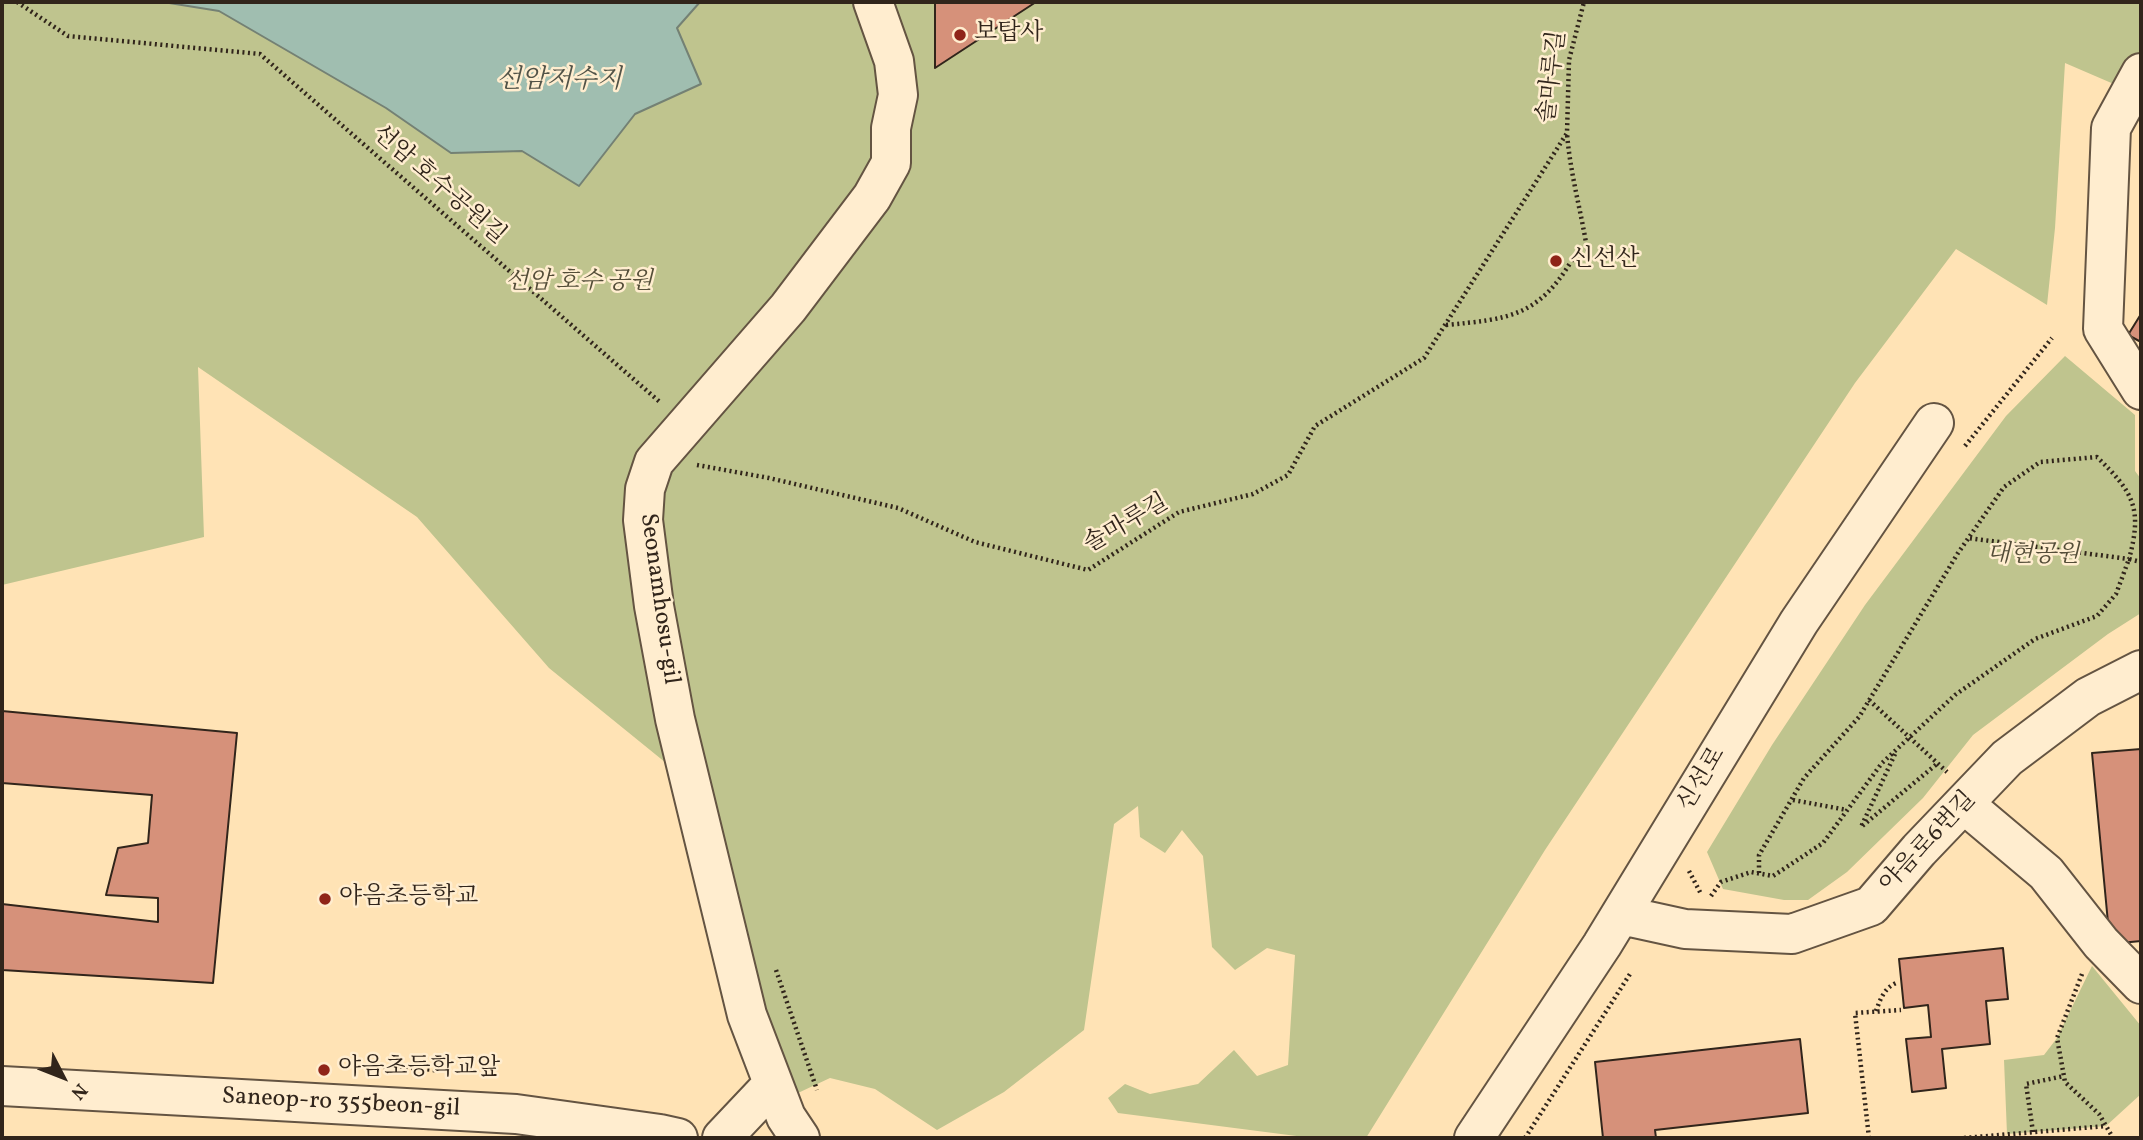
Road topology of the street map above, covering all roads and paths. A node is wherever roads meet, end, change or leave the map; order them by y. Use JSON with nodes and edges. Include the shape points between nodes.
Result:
{"nodes":[{"id":1,"x":17,"y":2,"type":"edge"},
{"id":2,"x":873,"y":2,"type":"edge"},
{"id":3,"x":1584,"y":2,"type":"edge"},
{"id":4,"x":2141,"y":73,"type":"edge"},
{"id":5,"x":1567,"y":133,"type":"junction"},
{"id":6,"x":1445,"y":325,"type":"junction"},
{"id":7,"x":2141,"y":390,"type":"edge"},
{"id":8,"x":663,"y":405,"type":"dead end"},
{"id":9,"x":1934,"y":423,"type":"dead end"},
{"id":10,"x":666,"y":449,"type":"junction"},
{"id":11,"x":1968,"y":538,"type":"junction"},
{"id":12,"x":2129,"y":559,"type":"junction"},
{"id":13,"x":2141,"y":562,"type":"edge"},
{"id":14,"x":2141,"y":670,"type":"edge"},
{"id":15,"x":1869,"y":700,"type":"junction"},
{"id":16,"x":1911,"y":737,"type":"junction"},
{"id":17,"x":1896,"y":750,"type":"junction"},
{"id":18,"x":1938,"y":763,"type":"junction"},
{"id":19,"x":1956,"y":788,"type":"junction"},
{"id":20,"x":1793,"y":800,"type":"junction"},
{"id":21,"x":1847,"y":810,"type":"junction"},
{"id":22,"x":1759,"y":873,"type":"junction"},
{"id":23,"x":1621,"y":915,"type":"junction"},
{"id":24,"x":1685,"y":929,"type":"junction"},
{"id":25,"x":2101,"y":943,"type":"junction"},
{"id":26,"x":1896,"y":983,"type":"dead end"},
{"id":27,"x":2141,"y":984,"type":"edge"},
{"id":28,"x":1901,"y":1010,"type":"dead end"},
{"id":29,"x":1876,"y":1011,"type":"junction"},
{"id":30,"x":363,"y":1067,"type":"dead end"},
{"id":31,"x":444,"y":1072,"type":"dead end"},
{"id":32,"x":2064,"y":1076,"type":"junction"},
{"id":33,"x":773,"y":1084,"type":"junction"},
{"id":34,"x":2,"y":1086,"type":"edge"},
{"id":35,"x":411,"y":1108,"type":"junction"},
{"id":36,"x":355,"y":1121,"type":"edge"},
{"id":37,"x":2106,"y":1126,"type":"junction"},
{"id":38,"x":2033,"y":1132,"type":"junction"},
{"id":39,"x":2015,"y":1136,"type":"edge"},
{"id":40,"x":388,"y":1138,"type":"edge"},
{"id":41,"x":678,"y":1138,"type":"edge"},
{"id":42,"x":722,"y":1138,"type":"edge"},
{"id":43,"x":800,"y":1138,"type":"edge"},
{"id":44,"x":1474,"y":1138,"type":"edge"},
{"id":45,"x":1869,"y":1138,"type":"edge"},
{"id":46,"x":1964,"y":1138,"type":"edge"},
{"id":47,"x":2113,"y":1138,"type":"edge"}],
"edges":[{"from":1,"to":8,"type":"path","name":"선암 호수공원길","via":[[68,36],[260,54]]},
{"from":2,"to":10,"type":"street","name":"Seonamhosu-gil","via":[[894,61],[898,95],[891,128],[891,163],[872,197],[810,281]]},
{"from":3,"to":5,"type":"path","name":"솔마루길","via":[[1569,60]]},
{"from":4,"to":7,"type":"street","via":[[2111,128],[2103,329]]},
{"from":5,"to":6,"type":"path","name":"솔마루길"},
{"from":5,"to":6,"type":"path","via":[[1588,255],[1572,260],[1559,281],[1531,308],[1490,321]]},
{"from":6,"to":10,"type":"path","name":"솔마루길","via":[[1423,358],[1315,426],[1288,475],[1253,494],[1179,512],[1088,569],[975,542],[898,508],[680,462]]},
{"from":9,"to":23,"type":"street","name":"신선로","via":[[1799,622]]},
{"from":10,"to":33,"type":"street","name":"Seonamhosu-gil","via":[[654,462],[643,520],[654,606],[675,719],[747,1015]]},
{"from":11,"to":12,"type":"path"},
{"from":11,"to":12,"type":"path","via":[[2004,487],[2039,462],[2097,457],[2122,482],[2134,504],[2134,543]]},
{"from":11,"to":15,"type":"path"},
{"from":12,"to":13,"type":"path"},
{"from":12,"to":16,"type":"path","via":[[2116,594],[2097,616],[2035,639],[1955,695]]},
{"from":14,"to":19,"type":"street","name":"야음로6번길","via":[[2088,697],[2007,758]]},
{"from":15,"to":16,"type":"path"},
{"from":15,"to":20,"type":"path","via":[[1804,779]]},
{"from":16,"to":17,"type":"path"},
{"from":16,"to":18,"type":"path"},
{"from":17,"to":18,"type":"path","via":[[1861,827]]},
{"from":17,"to":21,"type":"path"},
{"from":18,"to":19,"type":"path"},
{"from":19,"to":24,"type":"street","name":"야음로6번길","via":[[1919,850],[1871,906],[1792,934]]},
{"from":19,"to":25,"type":"street","via":[[2046,873]]},
{"from":20,"to":21,"type":"path"},
{"from":20,"to":22,"type":"path","via":[[1759,855]]},
{"from":21,"to":22,"type":"path","via":[[1823,843],[1773,876]]},
{"from":22,"to":24,"type":"path","via":[[1721,882]]},
{"from":23,"to":24,"type":"street","name":"야음로6번길"},
{"from":23,"to":44,"type":"street","name":"신선로"},
{"from":25,"to":27,"type":"street"},
{"from":25,"to":32,"type":"path","via":[[2083,973],[2057,1038]]},
{"from":26,"to":29,"type":"path","via":[[1883,993]]},
{"from":28,"to":29,"type":"path"},
{"from":29,"to":45,"type":"path","via":[[1855,1013]]},
{"from":30,"to":31,"type":"path"},
{"from":32,"to":37,"type":"path"},
{"from":32,"to":38,"type":"path","via":[[2026,1084]]},
{"from":33,"to":42,"type":"street"},
{"from":33,"to":43,"type":"street","name":"Seonamhosu-gil"},
{"from":34,"to":36,"type":"street","name":"Saneop-ro 355beon-gil"},
{"from":35,"to":36,"type":"street","name":"Saneop-ro 355beon-gil"},
{"from":35,"to":40,"type":"street"},
{"from":35,"to":41,"type":"street","name":"Saneop-ro 355beon-gil","via":[[516,1114]]},
{"from":37,"to":38,"type":"path"},
{"from":37,"to":47,"type":"path"},
{"from":38,"to":39,"type":"path"},
{"from":39,"to":46,"type":"path"}]}
